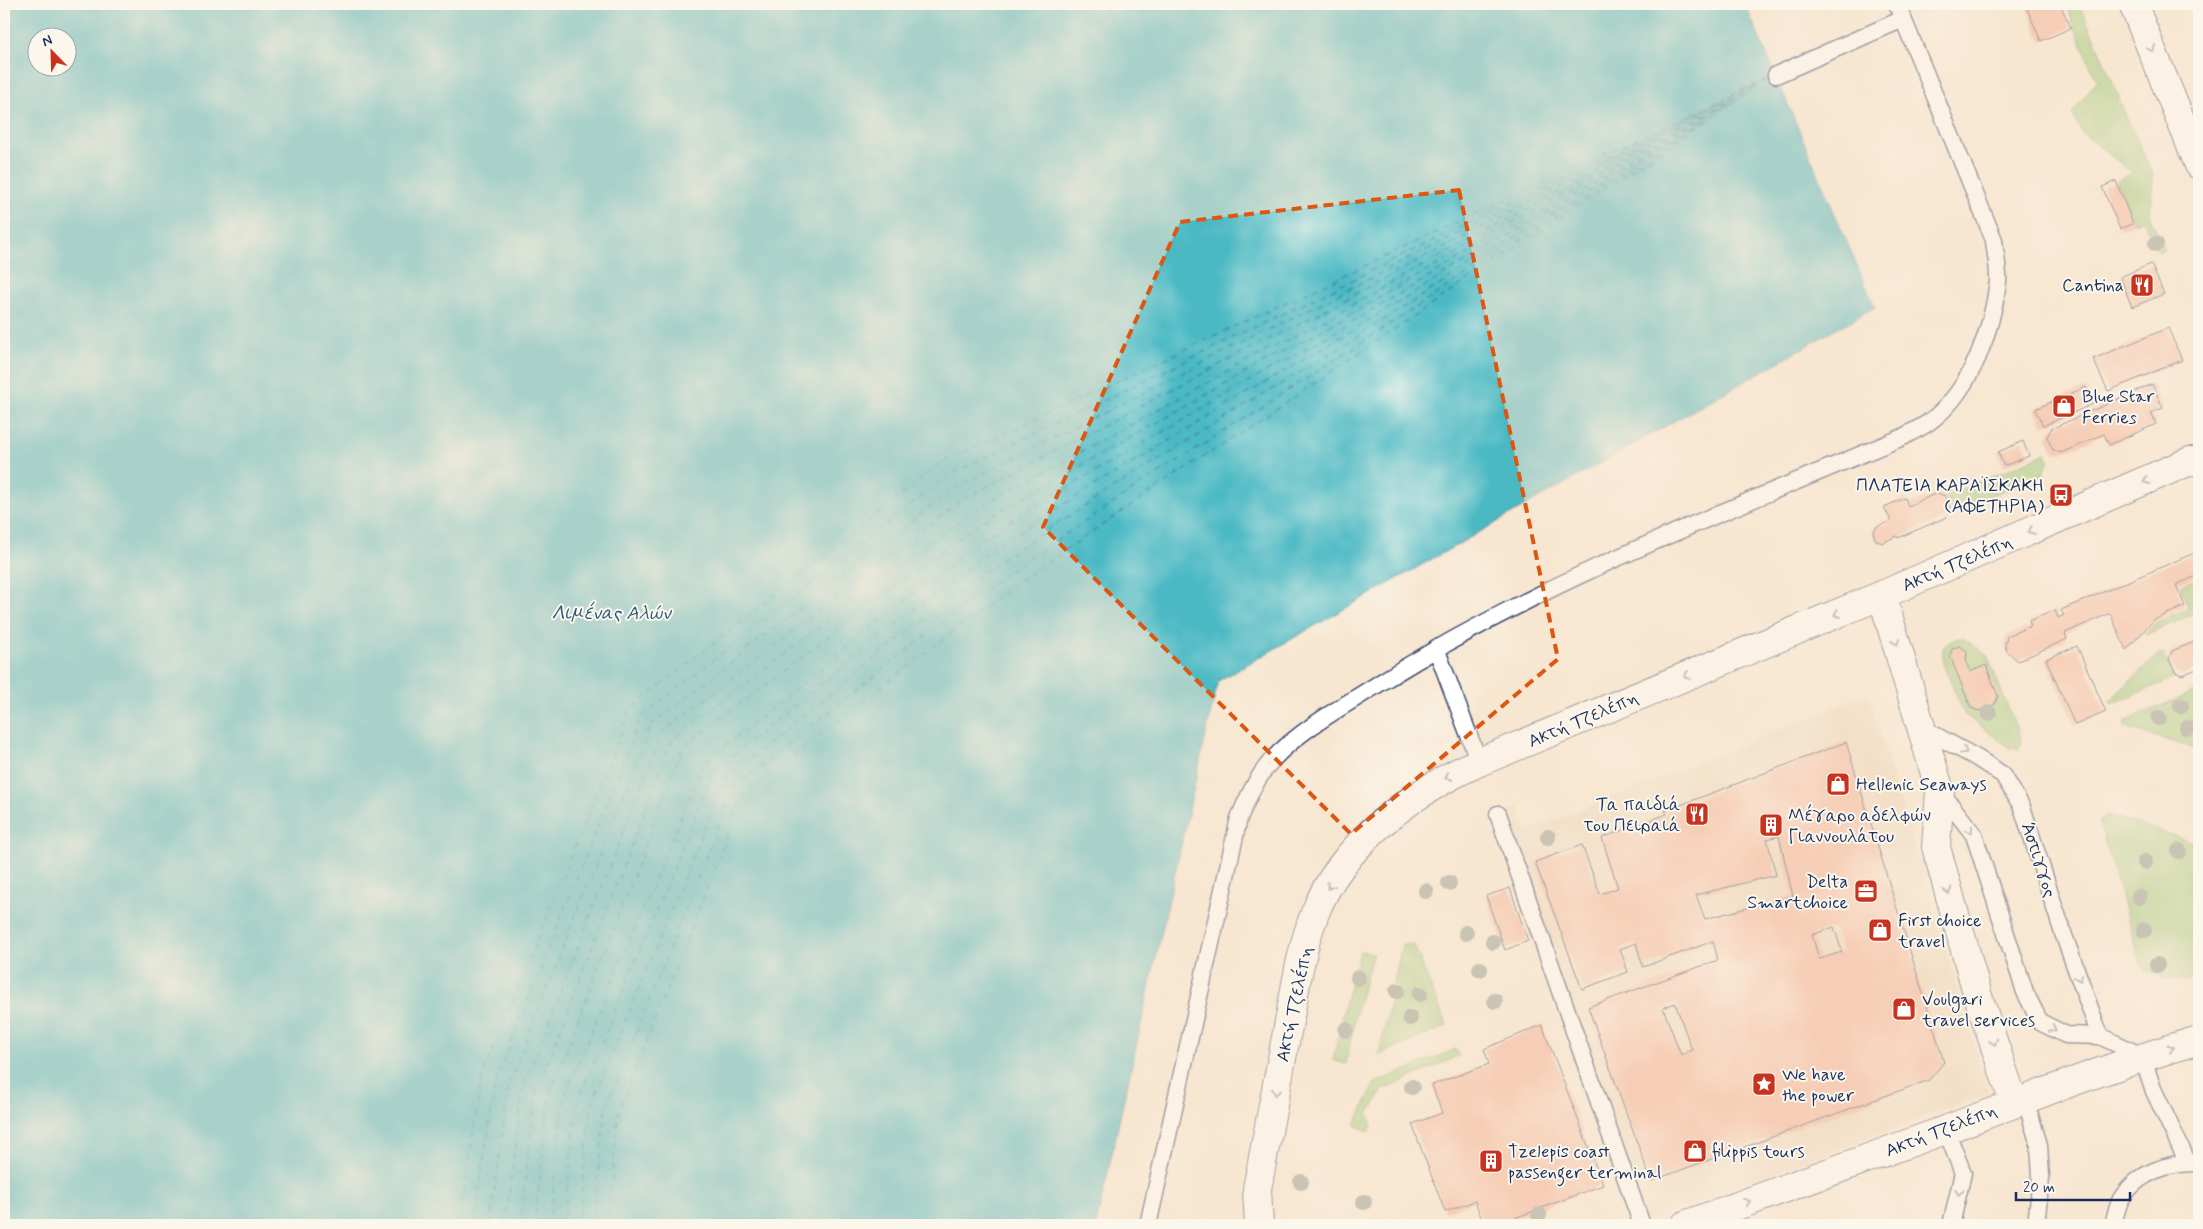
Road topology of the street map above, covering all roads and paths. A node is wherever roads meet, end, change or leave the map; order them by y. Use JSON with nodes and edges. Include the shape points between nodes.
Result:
{"nodes":[{"id":1,"x":1897,"y":4,"type":"edge"},
{"id":2,"x":2133,"y":4,"type":"edge"},
{"id":3,"x":1904,"y":19,"type":"junction"},
{"id":4,"x":1776,"y":75,"type":"dead end"},
{"id":5,"x":2199,"y":165,"type":"edge"},
{"id":6,"x":2196,"y":457,"type":"edge"},
{"id":7,"x":1882,"y":595,"type":"junction"},
{"id":8,"x":1436,"y":648,"type":"junction"},
{"id":9,"x":1922,"y":728,"type":"junction"},
{"id":10,"x":1479,"y":762,"type":"junction"},
{"id":11,"x":1940,"y":792,"type":"junction"},
{"id":12,"x":1498,"y":814,"type":"dead end"},
{"id":13,"x":2100,"y":1036,"type":"junction"},
{"id":14,"x":2199,"y":1040,"type":"edge"},
{"id":15,"x":2142,"y":1056,"type":"junction"},
{"id":16,"x":2019,"y":1100,"type":"junction"},
{"id":17,"x":1946,"y":1130,"type":"junction"},
{"id":18,"x":2193,"y":1163,"type":"edge"},
{"id":19,"x":1148,"y":1225,"type":"edge"},
{"id":20,"x":1259,"y":1225,"type":"edge"},
{"id":21,"x":1642,"y":1225,"type":"edge"},
{"id":22,"x":1685,"y":1225,"type":"edge"},
{"id":23,"x":1952,"y":1225,"type":"edge"},
{"id":24,"x":2036,"y":1225,"type":"edge"},
{"id":25,"x":2113,"y":1225,"type":"edge"}],
"edges":[{"from":1,"to":3,"type":"lane"},
{"from":2,"to":5,"type":"street","one_way":true},
{"from":3,"to":4,"type":"lane"},
{"from":3,"to":8,"type":"lane","via":[[1994,240],[1998,280],[1989,324],[1975,363],[1957,394],[1934,420],[1904,437],[1558,584]]},
{"from":6,"to":7,"type":"street","name":"Ακτή Τζελέπη","one_way":true},
{"from":7,"to":9,"type":"street","one_way":true},
{"from":7,"to":10,"type":"street","name":"Ακτή Τζελέπη","one_way":true},
{"from":8,"to":10,"type":"lane"},
{"from":8,"to":19,"type":"lane","via":[[1298,737],[1272,760],[1251,788],[1233,842]]},
{"from":9,"to":11,"type":"street"},
{"from":9,"to":13,"type":"lane","name":"Άστιγγος","one_way":true,"via":[[2002,775],[2022,807]]},
{"from":10,"to":20,"type":"street","name":"Ακτή Τζελέπη","one_way":true,"via":[[1412,799],[1363,840],[1338,872],[1315,912],[1300,962],[1257,1189]]},
{"from":11,"to":13,"type":"lane","one_way":true,"via":[[1974,835],[2026,992],[2040,1022],[2066,1035]]},
{"from":11,"to":16,"type":"street","one_way":true,"via":[[1936,848],[1978,996]]},
{"from":12,"to":21,"type":"lane"},
{"from":13,"to":15,"type":"lane"},
{"from":15,"to":14,"type":"street","name":"Ακτή Τζελέπη","one_way":true},
{"from":15,"to":16,"type":"street","name":"Ακτή Τζελέπη"},
{"from":15,"to":18,"type":"lane","via":[[2152,1089]]},
{"from":16,"to":17,"type":"street","name":"Ακτή Τζελέπη"},
{"from":16,"to":24,"type":"lane","via":[[2039,1144],[2041,1178]]},
{"from":22,"to":17,"type":"street","name":"Ακτή Τζελέπη","one_way":true},
{"from":17,"to":23,"type":"lane","one_way":true,"via":[[1962,1173]]},
{"from":18,"to":25,"type":"lane","via":[[2167,1165],[2154,1170],[2133,1186],[2121,1200]]}]}
